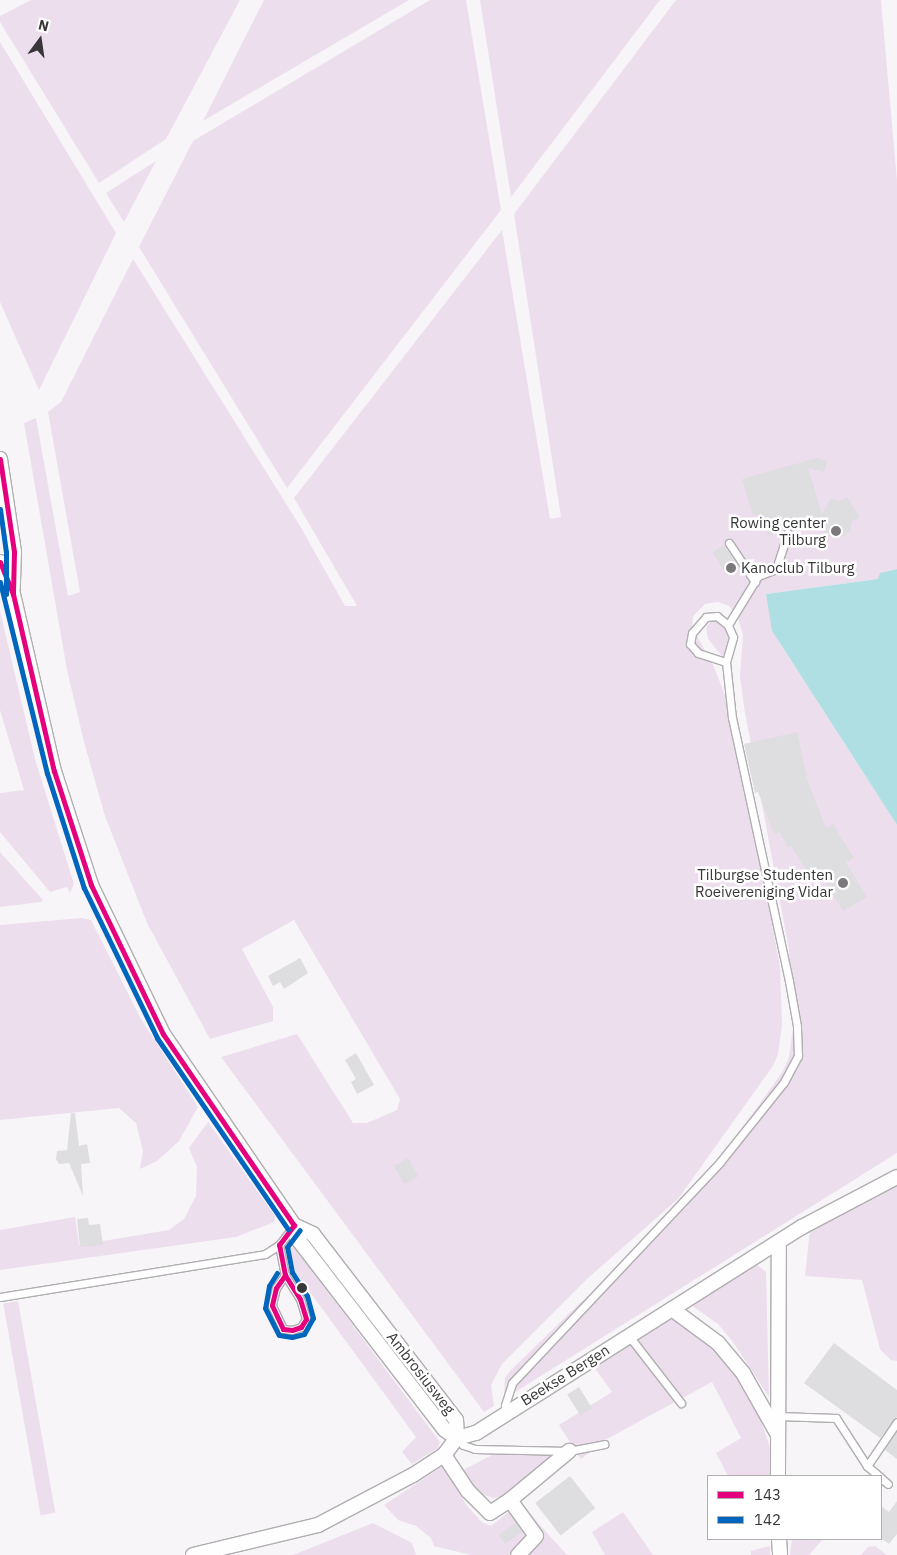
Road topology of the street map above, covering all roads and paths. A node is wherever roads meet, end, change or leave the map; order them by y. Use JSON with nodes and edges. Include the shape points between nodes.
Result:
{"nodes":[{"id":1,"x":0,"y":459,"type":"edge"},
{"id":2,"x":788,"y":533,"type":"dead end"},
{"id":3,"x":729,"y":544,"type":"dead end"},
{"id":4,"x":0,"y":562,"type":"edge"},
{"id":5,"x":755,"y":582,"type":"junction"},
{"id":6,"x":13,"y":594,"type":"junction"},
{"id":7,"x":728,"y":625,"type":"junction"},
{"id":8,"x":726,"y":662,"type":"junction"},
{"id":9,"x":897,"y":1177,"type":"edge"},
{"id":10,"x":294,"y":1225,"type":"junction"},
{"id":11,"x":779,"y":1242,"type":"junction"},
{"id":12,"x":279,"y":1245,"type":"junction"},
{"id":13,"x":285,"y":1276,"type":"junction"},
{"id":14,"x":0,"y":1297,"type":"edge"},
{"id":15,"x":672,"y":1309,"type":"junction"},
{"id":16,"x":629,"y":1336,"type":"junction"},
{"id":17,"x":681,"y":1403,"type":"dead end"},
{"id":18,"x":507,"y":1412,"type":"junction"},
{"id":19,"x":778,"y":1416,"type":"junction"},
{"id":20,"x":897,"y":1422,"type":"edge"},
{"id":21,"x":777,"y":1434,"type":"junction"},
{"id":22,"x":457,"y":1438,"type":"junction"},
{"id":23,"x":604,"y":1444,"type":"dead end"},
{"id":24,"x":569,"y":1451,"type":"junction"},
{"id":25,"x":444,"y":1455,"type":"junction"},
{"id":26,"x":867,"y":1466,"type":"junction"},
{"id":27,"x":778,"y":1475,"type":"edge"},
{"id":28,"x":878,"y":1475,"type":"edge"},
{"id":29,"x":882,"y":1479,"type":"edge"},
{"id":30,"x":888,"y":1484,"type":"dead end"},
{"id":31,"x":510,"y":1500,"type":"junction"},
{"id":32,"x":779,"y":1540,"type":"edge"},
{"id":33,"x":192,"y":1555,"type":"edge"},
{"id":34,"x":518,"y":1555,"type":"edge"},
{"id":35,"x":780,"y":1555,"type":"edge"}],
"edges":[{"from":1,"to":6,"type":"street","name":"Ambrosiusweg","via":[[14,552]]},
{"from":2,"to":5,"type":"lane","via":[[776,569],[758,576]]},
{"from":3,"to":5,"type":"lane"},
{"from":4,"to":6,"type":"street","name":"Ambrosiusweg"},
{"from":5,"to":7,"type":"lane"},
{"from":6,"to":10,"type":"street","name":"Ambrosiusweg","via":[[54,772],[91,885],[163,1034]]},
{"from":7,"to":8,"type":"lane","via":[[733,637]]},
{"from":7,"to":8,"type":"lane","via":[[716,616],[706,617],[692,633],[690,644],[698,654]]},
{"from":8,"to":18,"type":"lane","via":[[732,718],[789,981],[797,1026],[798,1056],[784,1082],[720,1162],[512,1384],[505,1405]]},
{"from":9,"to":11,"type":"street","name":"Beekse Bergen"},
{"from":10,"to":12,"type":"lane"},
{"from":10,"to":22,"type":"street","name":"Ambrosiusweg","via":[[313,1234],[456,1420]]},
{"from":11,"to":15,"type":"street","name":"Beekse Bergen"},
{"from":11,"to":19,"type":"street"},
{"from":12,"to":13,"type":"lane"},
{"from":12,"to":14,"type":"lane","via":[[265,1254],[240,1260]]},
{"from":13,"to":13,"type":"lane","via":[[276,1288],[272,1305],[283,1329],[292,1330],[301,1327],[306,1319],[300,1299]]},
{"from":15,"to":16,"type":"street","name":"Beekse Bergen"},
{"from":15,"to":21,"type":"street","via":[[718,1343],[744,1373]]},
{"from":16,"to":17,"type":"lane"},
{"from":16,"to":18,"type":"street","name":"Beekse Bergen"},
{"from":18,"to":22,"type":"street","name":"Beekse Bergen","via":[[476,1433]]},
{"from":19,"to":21,"type":"street"},
{"from":19,"to":26,"type":"lane","via":[[836,1418]]},
{"from":20,"to":26,"type":"lane"},
{"from":21,"to":27,"type":"street"},
{"from":22,"to":24,"type":"lane","via":[[463,1445],[475,1449]]},
{"from":22,"to":25,"type":"street"},
{"from":23,"to":24,"type":"lane"},
{"from":24,"to":31,"type":"street"},
{"from":25,"to":31,"type":"street","via":[[468,1491],[490,1513]]},
{"from":25,"to":33,"type":"street","via":[[318,1526]]},
{"from":26,"to":28,"type":"lane"},
{"from":29,"to":30,"type":"lane"},
{"from":31,"to":34,"type":"street","via":[[536,1536]]},
{"from":32,"to":35,"type":"street"}]}
